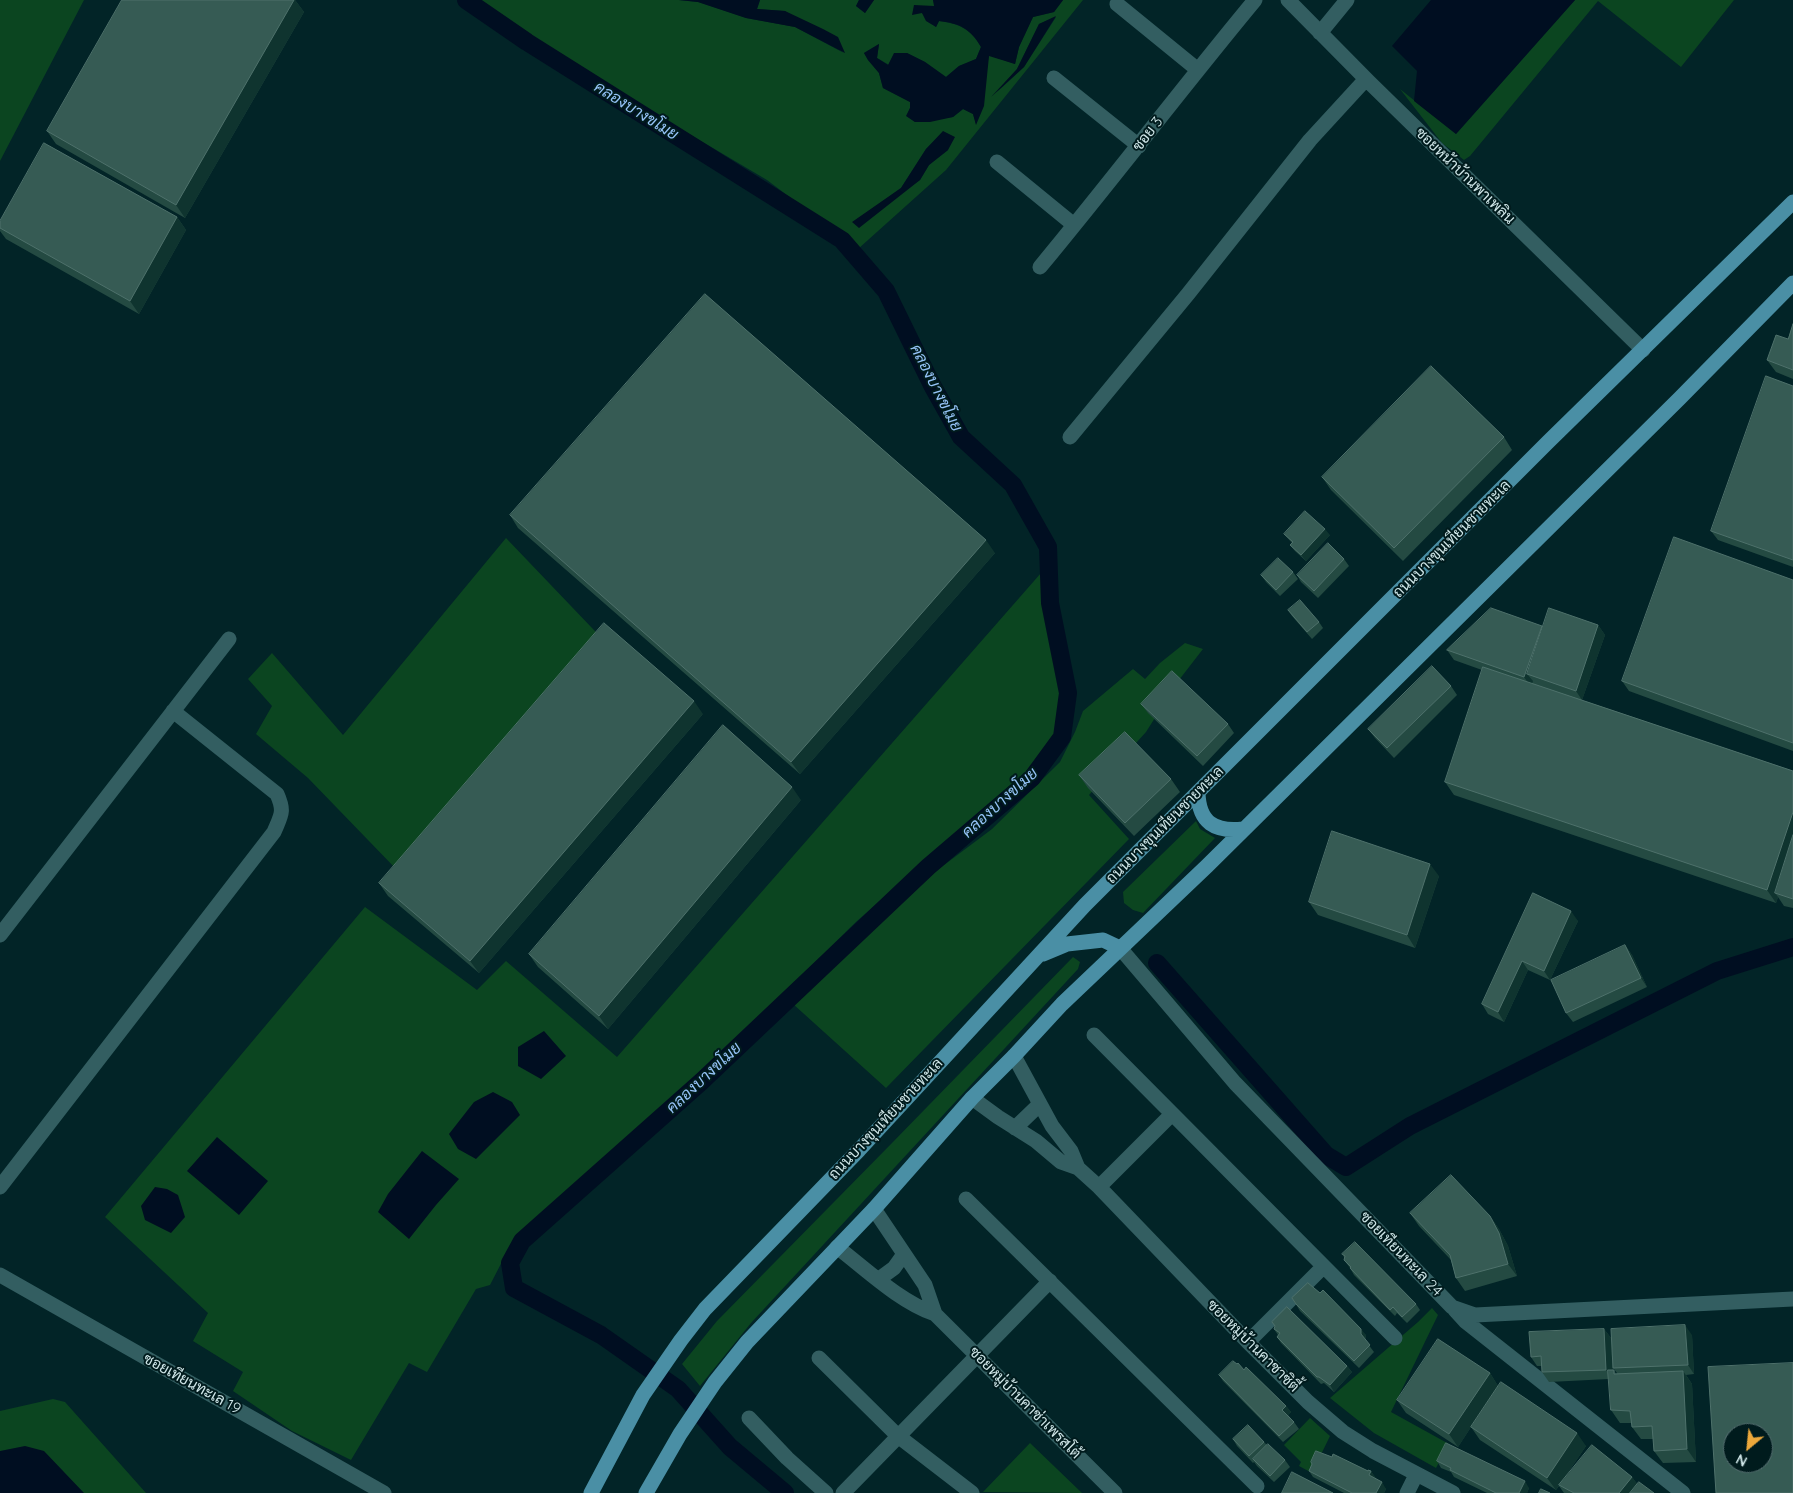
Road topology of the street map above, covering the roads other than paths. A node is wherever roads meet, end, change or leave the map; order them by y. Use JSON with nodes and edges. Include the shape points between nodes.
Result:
{"nodes":[{"id":1,"x":1255,"y":0,"type":"edge"},
{"id":2,"x":1288,"y":0,"type":"edge"},
{"id":3,"x":1347,"y":0,"type":"edge"},
{"id":4,"x":1117,"y":4,"type":"dead end"},
{"id":5,"x":1320,"y":33,"type":"junction"},
{"id":6,"x":1198,"y":70,"type":"junction"},
{"id":7,"x":1054,"y":78,"type":"dead end"},
{"id":8,"x":1366,"y":79,"type":"junction"},
{"id":9,"x":1139,"y":146,"type":"junction"},
{"id":10,"x":997,"y":162,"type":"dead end"},
{"id":11,"x":1793,"y":202,"type":"edge"},
{"id":12,"x":1074,"y":225,"type":"junction"},
{"id":13,"x":1040,"y":267,"type":"dead end"},
{"id":14,"x":1793,"y":284,"type":"edge"},
{"id":15,"x":1644,"y":350,"type":"junction"},
{"id":16,"x":1070,"y":437,"type":"dead end"},
{"id":17,"x":229,"y":639,"type":"dead end"},
{"id":18,"x":173,"y":711,"type":"junction"},
{"id":19,"x":1198,"y":793,"type":"junction"},
{"id":20,"x":1244,"y":829,"type":"junction"},
{"id":21,"x":0,"y":935,"type":"edge"},
{"id":22,"x":1120,"y":948,"type":"junction"},
{"id":23,"x":1037,"y":957,"type":"junction"},
{"id":24,"x":1094,"y":1035,"type":"dead end"},
{"id":25,"x":1014,"y":1056,"type":"junction"},
{"id":26,"x":972,"y":1098,"type":"junction"},
{"id":27,"x":1040,"y":1104,"type":"junction"},
{"id":28,"x":1172,"y":1114,"type":"junction"},
{"id":29,"x":1015,"y":1128,"type":"junction"},
{"id":30,"x":1078,"y":1168,"type":"junction"},
{"id":31,"x":0,"y":1187,"type":"edge"},
{"id":32,"x":1098,"y":1187,"type":"junction"},
{"id":33,"x":966,"y":1199,"type":"dead end"},
{"id":34,"x":874,"y":1209,"type":"junction"},
{"id":35,"x":837,"y":1247,"type":"junction"},
{"id":36,"x":904,"y":1254,"type":"junction"},
{"id":37,"x":1323,"y":1267,"type":"junction"},
{"id":38,"x":0,"y":1275,"type":"edge"},
{"id":39,"x":879,"y":1279,"type":"junction"},
{"id":40,"x":1050,"y":1281,"type":"junction"},
{"id":41,"x":1793,"y":1299,"type":"edge"},
{"id":42,"x":1452,"y":1307,"type":"junction"},
{"id":43,"x":936,"y":1314,"type":"junction"},
{"id":44,"x":1395,"y":1338,"type":"dead end"},
{"id":45,"x":1248,"y":1342,"type":"junction"},
{"id":46,"x":978,"y":1356,"type":"junction"},
{"id":47,"x":819,"y":1358,"type":"dead end"},
{"id":48,"x":749,"y":1418,"type":"dead end"},
{"id":49,"x":898,"y":1436,"type":"junction"},
{"id":50,"x":1416,"y":1475,"type":"junction"},
{"id":51,"x":1257,"y":1486,"type":"dead end"},
{"id":52,"x":384,"y":1493,"type":"edge"},
{"id":53,"x":591,"y":1493,"type":"edge"},
{"id":54,"x":646,"y":1493,"type":"edge"},
{"id":55,"x":826,"y":1493,"type":"edge"},
{"id":56,"x":843,"y":1493,"type":"edge"},
{"id":57,"x":972,"y":1493,"type":"edge"},
{"id":58,"x":1115,"y":1493,"type":"edge"},
{"id":59,"x":1407,"y":1493,"type":"edge"},
{"id":60,"x":1453,"y":1493,"type":"edge"},
{"id":61,"x":1682,"y":1493,"type":"edge"}],
"edges":[{"from":1,"to":6,"type":"street","name":"ซอย 3"},
{"from":2,"to":5,"type":"street","name":"ซอยหน้าบ้านพาเพลิน"},
{"from":3,"to":5,"type":"street"},
{"from":4,"to":6,"type":"street"},
{"from":5,"to":8,"type":"street","name":"ซอยหน้าบ้านพาเพลิน"},
{"from":6,"to":9,"type":"street","name":"ซอย 3"},
{"from":7,"to":9,"type":"street"},
{"from":8,"to":15,"type":"street","name":"ซอยหน้าบ้านพาเพลิน"},
{"from":8,"to":16,"type":"street","via":[[1310,140]]},
{"from":9,"to":12,"type":"street","name":"ซอย 3"},
{"from":10,"to":12,"type":"street"},
{"from":11,"to":15,"type":"main road","name":"ถนนบางขุนเทียนชายทะเล"},
{"from":12,"to":13,"type":"street","name":"ซอย 3"},
{"from":14,"to":20,"type":"main road"},
{"from":15,"to":19,"type":"main road","name":"ถนนบางขุนเทียนชายทะเล"},
{"from":17,"to":18,"type":"street"},
{"from":18,"to":21,"type":"street"},
{"from":18,"to":31,"type":"street","via":[[277,794],[282,806],[280,816],[274,832]]},
{"from":19,"to":20,"type":"main road","via":[[1198,805],[1213,826]]},
{"from":19,"to":23,"type":"main road","name":"ถนนบางขุนเทียนชายทะเล"},
{"from":20,"to":22,"type":"main road"},
{"from":22,"to":23,"type":"main road","via":[[1103,940],[1067,944]]},
{"from":22,"to":25,"type":"main road"},
{"from":22,"to":42,"type":"street","name":"ซอยเทียนทะเล 24","via":[[1235,1083]]},
{"from":23,"to":53,"type":"main road","name":"ถนนบางขุนเทียนชายทะเล","via":[[859,1150],[705,1308],[644,1395]]},
{"from":24,"to":28,"type":"street"},
{"from":25,"to":26,"type":"main road"},
{"from":25,"to":27,"type":"street","name":"ซอยหมู่บ้านคาซาซิตี้"},
{"from":26,"to":29,"type":"street","name":"ซอยหมู่บ้านคาซาซิตี้"},
{"from":26,"to":34,"type":"main road"},
{"from":27,"to":29,"type":"street"},
{"from":27,"to":30,"type":"street","name":"ซอยหมู่บ้านคาซาซิตี้","via":[[1071,1151]]},
{"from":28,"to":32,"type":"street"},
{"from":28,"to":37,"type":"street"},
{"from":29,"to":30,"type":"street","name":"ซอยหมู่บ้านคาซาซิตี้","via":[[1061,1162]]},
{"from":30,"to":32,"type":"street","name":"ซอยหมู่บ้านคาซาซิตี้"},
{"from":32,"to":45,"type":"street","name":"ซอยหมู่บ้านคาซาซิตี้"},
{"from":33,"to":40,"type":"street"},
{"from":34,"to":35,"type":"main road"},
{"from":34,"to":36,"type":"street","name":"ซอยหมู่บ้านคาซ่าเพรสโต้"},
{"from":35,"to":39,"type":"street","name":"ซอยหมู่บ้านคาซ่าเพรสโต้"},
{"from":35,"to":54,"type":"main road","via":[[747,1342],[715,1382]]},
{"from":36,"to":39,"type":"street","via":[[894,1268]]},
{"from":36,"to":43,"type":"street","name":"ซอยหมู่บ้านคาซ่าเพรสโต้","via":[[925,1285]]},
{"from":37,"to":44,"type":"street"},
{"from":37,"to":45,"type":"street"},
{"from":38,"to":52,"type":"street","name":"ซอยเทียนทะเล 19"},
{"from":39,"to":43,"type":"street","name":"ซอยหมู่บ้านคาซ่าเพรสโต้","via":[[907,1302]]},
{"from":40,"to":46,"type":"street"},
{"from":40,"to":51,"type":"street"},
{"from":41,"to":42,"type":"street","name":"ซอยเทียนทะเล 24","via":[[1475,1315]]},
{"from":42,"to":61,"type":"street"},
{"from":43,"to":46,"type":"street","name":"ซอยหมู่บ้านคาซ่าเพรสโต้"},
{"from":45,"to":50,"type":"street","name":"ซอยหมู่บ้านคาซาซิตี้","via":[[1343,1432]]},
{"from":46,"to":49,"type":"street"},
{"from":46,"to":58,"type":"street","name":"ซอยหมู่บ้านคาซ่าเพรสโต้"},
{"from":47,"to":49,"type":"street"},
{"from":48,"to":55,"type":"street"},
{"from":49,"to":56,"type":"street"},
{"from":49,"to":57,"type":"street"},
{"from":50,"to":59,"type":"street"},
{"from":50,"to":60,"type":"street","name":"ซอยหมู่บ้านคาซาซิตี้"}]}
